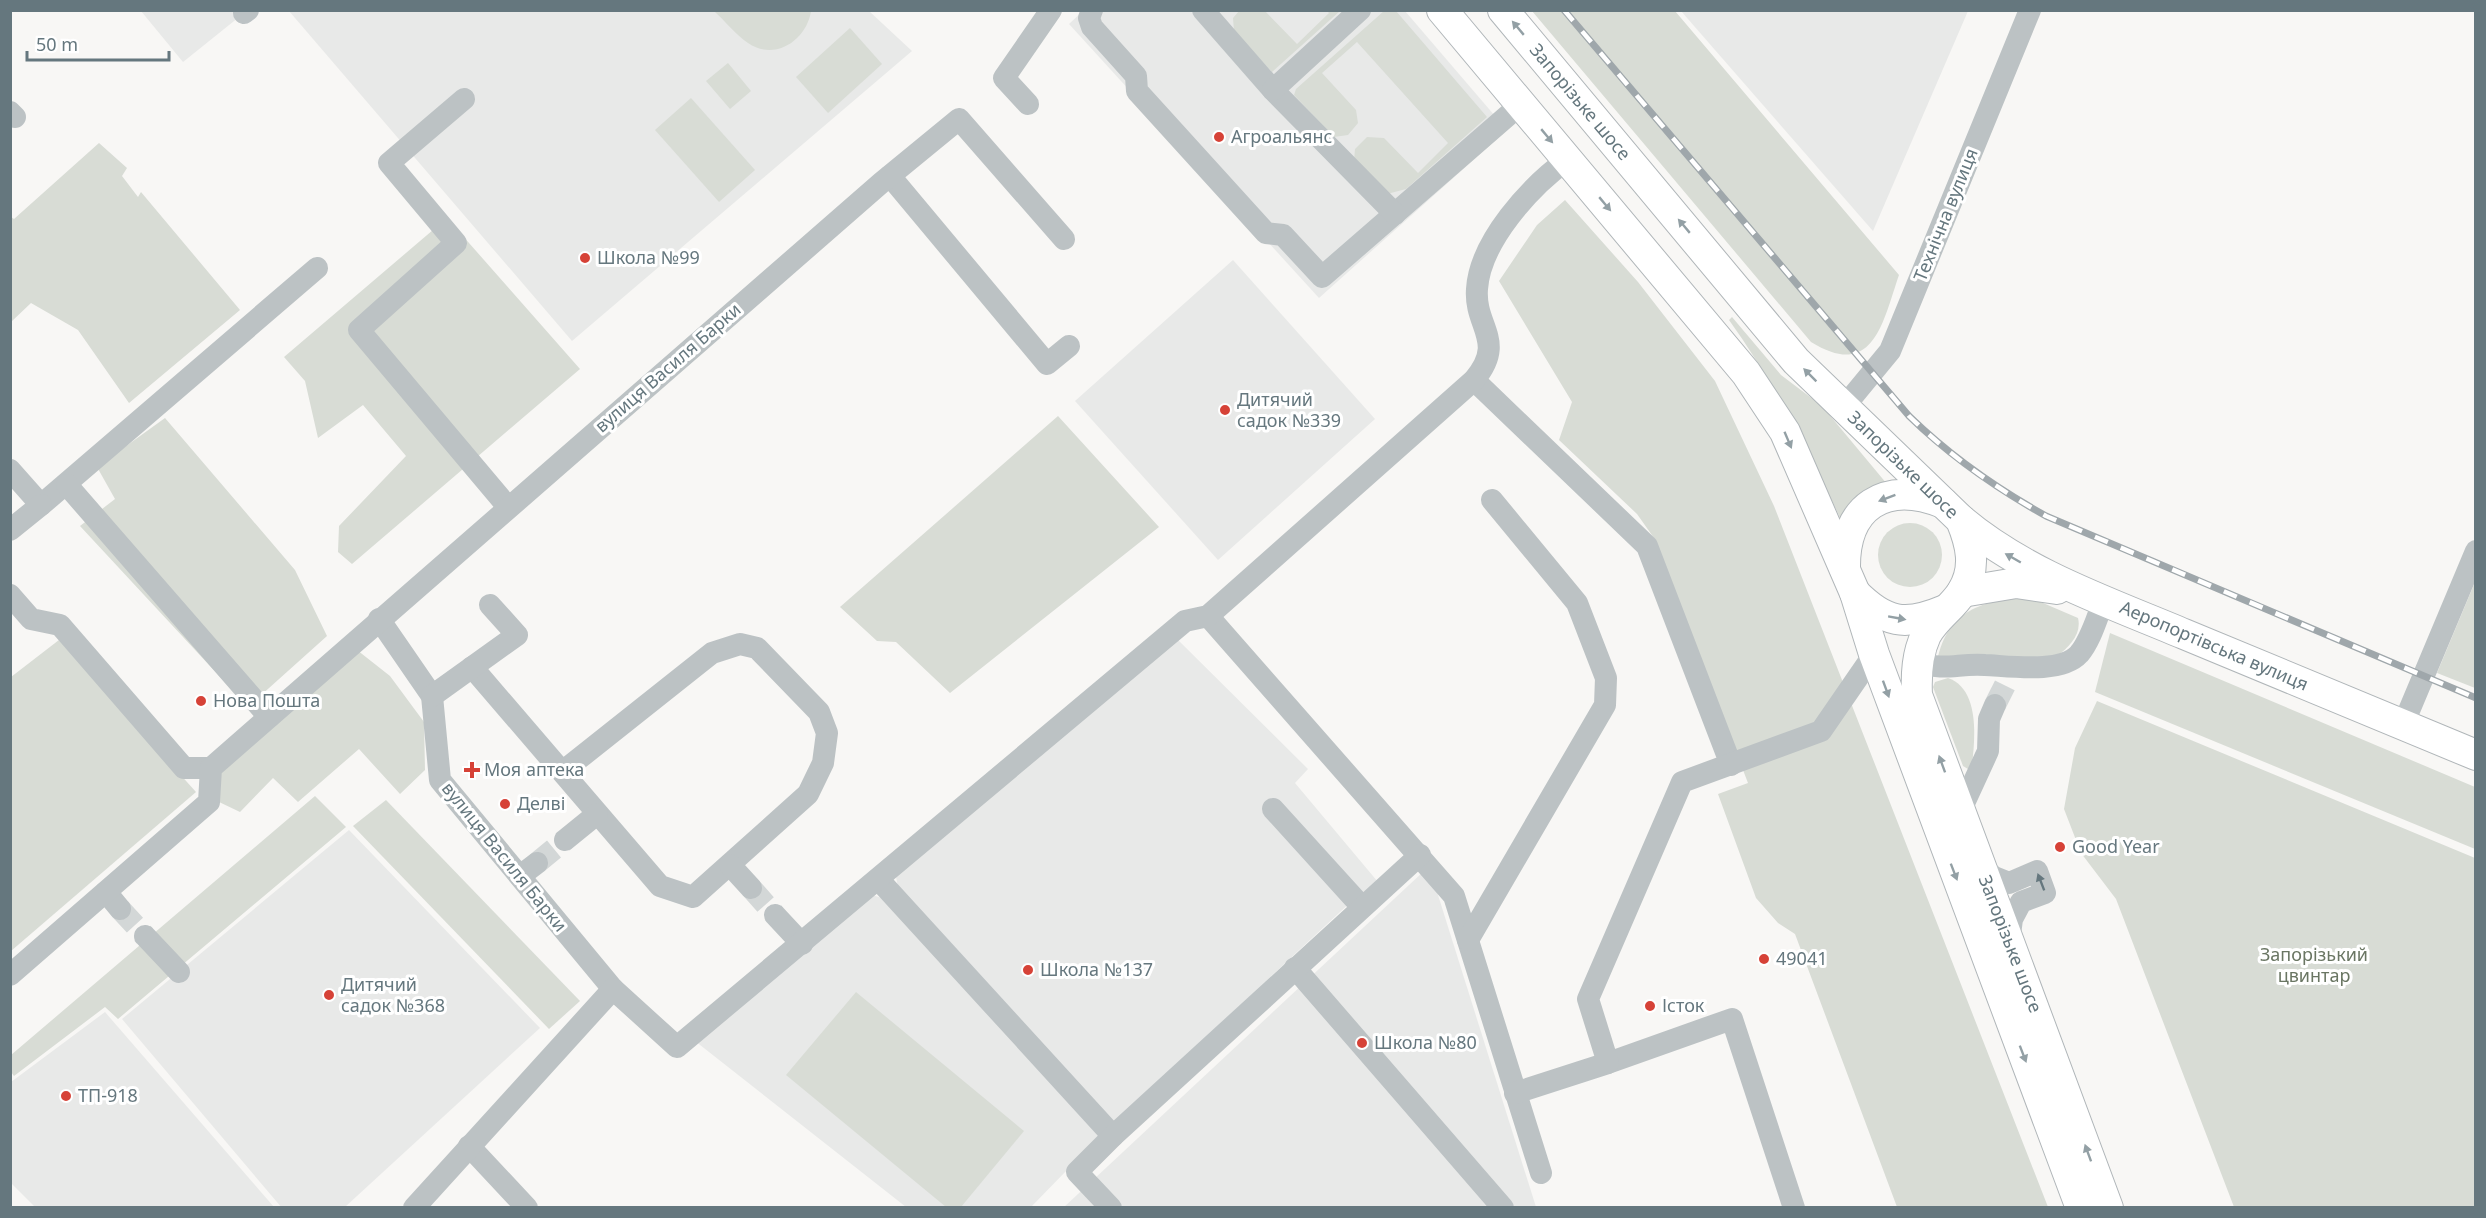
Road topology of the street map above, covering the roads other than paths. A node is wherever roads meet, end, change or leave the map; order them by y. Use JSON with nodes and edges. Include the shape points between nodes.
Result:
{"nodes":[{"id":1,"x":1051,"y":10,"type":"edge"},
{"id":2,"x":1092,"y":10,"type":"edge"},
{"id":3,"x":1203,"y":10,"type":"edge"},
{"id":4,"x":1360,"y":10,"type":"edge"},
{"id":5,"x":1442,"y":10,"type":"edge"},
{"id":6,"x":1503,"y":10,"type":"edge"},
{"id":7,"x":2030,"y":10,"type":"edge"},
{"id":8,"x":1274,"y":90,"type":"junction"},
{"id":9,"x":464,"y":99,"type":"dead end"},
{"id":10,"x":1028,"y":104,"type":"dead end"},
{"id":11,"x":1521,"y":104,"type":"junction"},
{"id":12,"x":1567,"y":160,"type":"junction"},
{"id":13,"x":890,"y":176,"type":"junction"},
{"id":14,"x":1395,"y":214,"type":"junction"},
{"id":15,"x":1064,"y":239,"type":"dead end"},
{"id":16,"x":317,"y":268,"type":"dead end"},
{"id":17,"x":1069,"y":346,"type":"dead end"},
{"id":18,"x":1474,"y":380,"type":"junction"},
{"id":19,"x":1843,"y":408,"type":"junction"},
{"id":20,"x":10,"y":470,"type":"edge"},
{"id":21,"x":67,"y":485,"type":"junction"},
{"id":22,"x":1492,"y":500,"type":"dead end"},
{"id":23,"x":41,"y":505,"type":"junction"},
{"id":24,"x":508,"y":507,"type":"junction"},
{"id":25,"x":1952,"y":512,"type":"junction"},
{"id":26,"x":10,"y":530,"type":"edge"},
{"id":27,"x":2475,"y":551,"type":"edge"},
{"id":28,"x":1850,"y":582,"type":"junction"},
{"id":29,"x":10,"y":595,"type":"edge"},
{"id":30,"x":2104,"y":600,"type":"junction"},
{"id":31,"x":1953,"y":601,"type":"junction"},
{"id":32,"x":490,"y":605,"type":"dead end"},
{"id":33,"x":1208,"y":616,"type":"junction"},
{"id":34,"x":379,"y":620,"type":"junction"},
{"id":35,"x":1874,"y":654,"type":"junction"},
{"id":36,"x":1917,"y":663,"type":"junction"},
{"id":37,"x":472,"y":667,"type":"junction"},
{"id":38,"x":432,"y":696,"type":"junction"},
{"id":39,"x":1995,"y":705,"type":"tunnel mouth"},
{"id":40,"x":269,"y":717,"type":"junction"},
{"id":41,"x":2403,"y":725,"type":"junction"},
{"id":42,"x":2475,"y":755,"type":"edge"},
{"id":43,"x":1731,"y":765,"type":"junction"},
{"id":44,"x":211,"y":768,"type":"junction"},
{"id":45,"x":562,"y":772,"type":"junction"},
{"id":46,"x":1274,"y":809,"type":"dead end"},
{"id":47,"x":1960,"y":812,"type":"junction"},
{"id":48,"x":597,"y":814,"type":"junction"},
{"id":49,"x":565,"y":840,"type":"tunnel mouth"},
{"id":50,"x":1420,"y":855,"type":"junction"},
{"id":51,"x":730,"y":865,"type":"junction"},
{"id":52,"x":1981,"y":867,"type":"junction"},
{"id":53,"x":879,"y":880,"type":"junction"},
{"id":54,"x":750,"y":888,"type":"tunnel mouth"},
{"id":55,"x":1362,"y":906,"type":"junction"},
{"id":56,"x":775,"y":915,"type":"tunnel mouth"},
{"id":57,"x":145,"y":936,"type":"tunnel mouth"},
{"id":58,"x":1468,"y":940,"type":"junction"},
{"id":59,"x":2009,"y":942,"type":"junction"},
{"id":60,"x":802,"y":944,"type":"junction"},
{"id":61,"x":1295,"y":968,"type":"junction"},
{"id":62,"x":179,"y":972,"type":"dead end"},
{"id":63,"x":10,"y":975,"type":"edge"},
{"id":64,"x":613,"y":989,"type":"junction"},
{"id":65,"x":1608,"y":1063,"type":"junction"},
{"id":66,"x":1515,"y":1094,"type":"junction"},
{"id":67,"x":1113,"y":1136,"type":"junction"},
{"id":68,"x":469,"y":1146,"type":"junction"},
{"id":69,"x":1541,"y":1173,"type":"dead end"},
{"id":70,"x":414,"y":1208,"type":"edge"},
{"id":71,"x":527,"y":1208,"type":"edge"},
{"id":72,"x":1111,"y":1208,"type":"edge"},
{"id":73,"x":1503,"y":1208,"type":"edge"},
{"id":74,"x":1794,"y":1208,"type":"edge"},
{"id":75,"x":2081,"y":1208,"type":"edge"},
{"id":76,"x":2108,"y":1208,"type":"edge"}],
"edges":[{"from":1,"to":10,"type":"street","via":[[1004,78]]},
{"from":2,"to":14,"type":"street","via":[[1092,27],[1136,76],[1137,91],[1266,233],[1284,235],[1322,277]]},
{"from":3,"to":8,"type":"street"},
{"from":4,"to":8,"type":"street"},
{"from":5,"to":11,"type":"main road","name":"Запорізьке шосе"},
{"from":19,"to":6,"type":"main road","name":"Запорізьке шосе","one_way":true,"via":[[1796,361]]},
{"from":7,"to":19,"type":"street","name":"Технічна вулиця","via":[[1890,351]]},
{"from":8,"to":14,"type":"street"},
{"from":9,"to":24,"type":"street","via":[[389,163],[456,243],[359,330]]},
{"from":11,"to":12,"type":"main road","name":"Запорізьке шосе","one_way":true},
{"from":11,"to":14,"type":"street"},
{"from":12,"to":18,"type":"street","via":[[1544,177],[1494,238],[1483,263],[1476,290],[1490,351],[1485,367]]},
{"from":12,"to":28,"type":"main road","name":"Запорізьке шосе","one_way":true,"via":[[1746,373],[1785,432]]},
{"from":13,"to":15,"type":"street","name":"вулиця Василя Барки","via":[[959,119]]},
{"from":13,"to":17,"type":"street","via":[[1047,364]]},
{"from":13,"to":24,"type":"street","name":"вулиця Василя Барки"},
{"from":16,"to":21,"type":"street"},
{"from":18,"to":33,"type":"street"},
{"from":18,"to":43,"type":"street","via":[[1647,546]]},
{"from":19,"to":25,"type":"main road","name":"Запорізьке шосе"},
{"from":20,"to":23,"type":"street"},
{"from":21,"to":23,"type":"street"},
{"from":21,"to":40,"type":"street"},
{"from":22,"to":58,"type":"street","via":[[1577,603],[1606,678],[1605,705]]},
{"from":23,"to":26,"type":"street"},
{"from":24,"to":34,"type":"street","name":"вулиця Василя Барки"},
{"from":25,"to":28,"type":"main road","one_way":true,"via":[[1920,494],[1894,494],[1871,504],[1854,522],[1844,545]]},
{"from":30,"to":25,"type":"main road","name":"Аеропортівська вулиця","one_way":true,"via":[[2017,560],[1987,542]]},
{"from":25,"to":31,"type":"main road","name":"Запорізьке шосе","via":[[1971,544],[1971,569]]},
{"from":27,"to":41,"type":"street"},
{"from":28,"to":31,"type":"main road","one_way":true,"via":[[1873,611],[1896,621],[1921,620]]},
{"from":28,"to":35,"type":"main road","name":"Запорізьке шосе"},
{"from":29,"to":44,"type":"street","via":[[31,619],[60,625],[184,768]]},
{"from":30,"to":31,"type":"main road","via":[[2033,584],[1998,585]]},
{"from":30,"to":36,"type":"street","via":[[2090,636],[2068,662],[2012,674],[1984,664],[1938,668]]},
{"from":30,"to":41,"type":"main road","name":"Аеропортівська вулиця"},
{"from":31,"to":36,"type":"main road","name":"Запорізьке шосе","via":[[1927,634]]},
{"from":32,"to":37,"type":"street","via":[[517,635]]},
{"from":33,"to":50,"type":"street"},
{"from":33,"to":53,"type":"street","via":[[1185,621]]},
{"from":34,"to":38,"type":"street","name":"вулиця Василя Барки"},
{"from":34,"to":40,"type":"street","name":"вулиця Василя Барки"},
{"from":35,"to":43,"type":"street","via":[[1821,731]]},
{"from":35,"to":75,"type":"main road","name":"Запорізьке шосе","one_way":true},
{"from":47,"to":36,"type":"main road","name":"Запорізьке шосе","one_way":true,"via":[[1917,695]]},
{"from":37,"to":38,"type":"street"},
{"from":37,"to":45,"type":"street"},
{"from":38,"to":64,"type":"street","name":"вулиця Василя Барки","via":[[440,780],[528,869]]},
{"from":39,"to":47,"type":"street","via":[[1989,719],[1989,751]]},
{"from":40,"to":44,"type":"street","name":"вулиця Василя Барки"},
{"from":41,"to":42,"type":"main road","name":"Аеропортівська вулиця"},
{"from":43,"to":65,"type":"street","via":[[1682,782],[1588,999]]},
{"from":44,"to":63,"type":"street","via":[[209,802],[113,900]]},
{"from":45,"to":48,"type":"street"},
{"from":45,"to":51,"type":"street","via":[[712,653],[740,644],[757,648],[819,712],[827,733],[823,763],[808,794]]},
{"from":46,"to":55,"type":"street"},
{"from":47,"to":52,"type":"main road","name":"Запорізьке шосе"},
{"from":48,"to":49,"type":"street"},
{"from":48,"to":51,"type":"street","via":[[660,886],[693,897]]},
{"from":50,"to":55,"type":"street"},
{"from":50,"to":58,"type":"street","via":[[1454,896]]},
{"from":51,"to":54,"type":"street"},
{"from":52,"to":59,"type":"main road","name":"Запорізьке шосе"},
{"from":59,"to":52,"type":"street","one_way":true,"via":[[2012,919],[2020,902],[2045,893],[2037,871],[2009,883],[1994,878]]},
{"from":53,"to":60,"type":"street"},
{"from":53,"to":67,"type":"street"},
{"from":55,"to":61,"type":"street"},
{"from":56,"to":60,"type":"street"},
{"from":57,"to":62,"type":"street"},
{"from":58,"to":66,"type":"street"},
{"from":76,"to":59,"type":"main road","name":"Запорізьке шосе","one_way":true},
{"from":60,"to":64,"type":"street","name":"вулиця Василя Барки","via":[[677,1047]]},
{"from":61,"to":67,"type":"street"},
{"from":61,"to":73,"type":"street"},
{"from":64,"to":68,"type":"street"},
{"from":65,"to":66,"type":"street"},
{"from":65,"to":74,"type":"street","via":[[1732,1019]]},
{"from":66,"to":69,"type":"street"},
{"from":67,"to":72,"type":"street","via":[[1077,1172]]},
{"from":68,"to":70,"type":"street"},
{"from":68,"to":71,"type":"street"}]}
